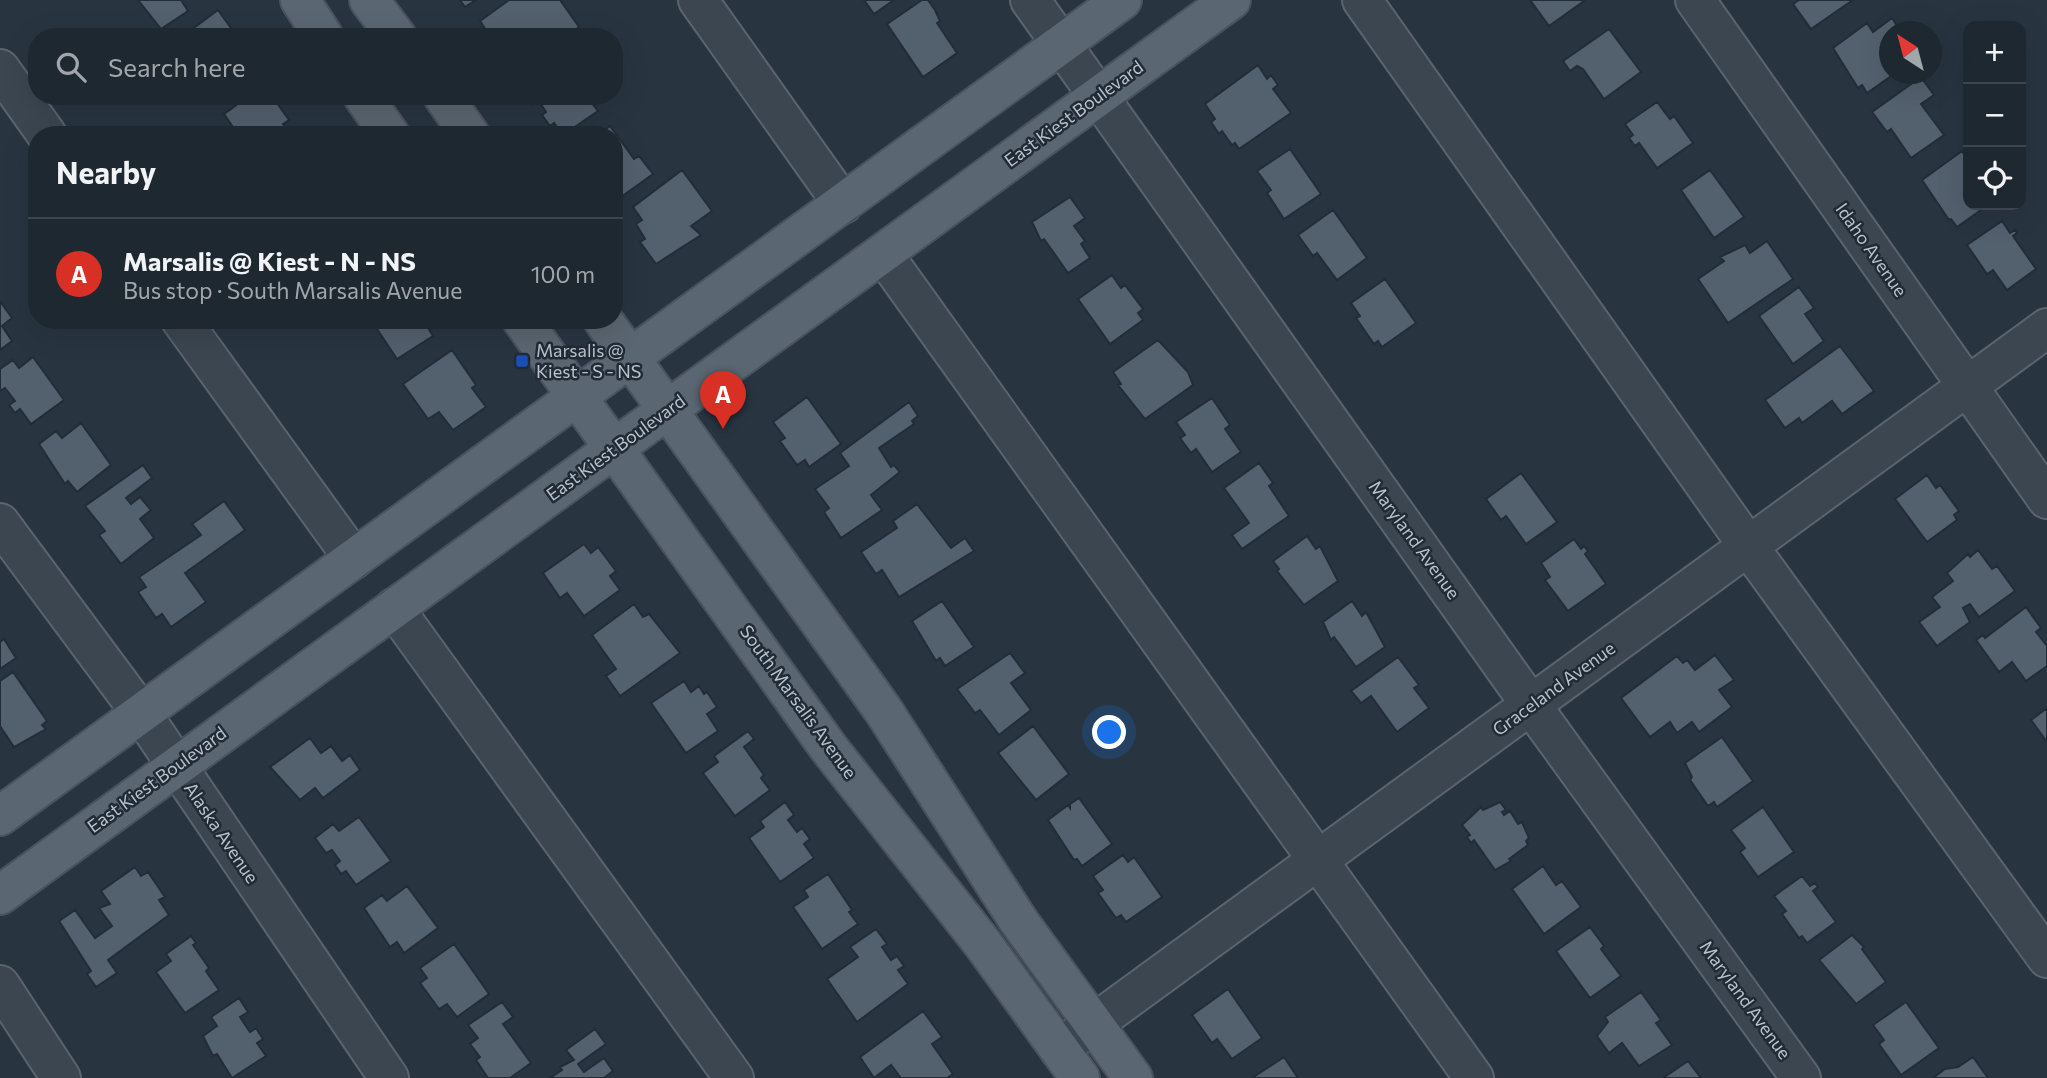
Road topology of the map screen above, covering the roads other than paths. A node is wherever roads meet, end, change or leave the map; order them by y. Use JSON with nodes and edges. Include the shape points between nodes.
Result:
{"nodes":[{"id":1,"x":300,"y":0,"type":"edge"},
{"id":2,"x":369,"y":0,"type":"edge"},
{"id":3,"x":698,"y":0,"type":"edge"},
{"id":4,"x":1030,"y":0,"type":"edge"},
{"id":5,"x":1122,"y":0,"type":"edge"},
{"id":6,"x":1231,"y":0,"type":"edge"},
{"id":7,"x":1362,"y":0,"type":"edge"},
{"id":8,"x":1695,"y":0,"type":"edge"},
{"id":9,"x":318,"y":28,"type":"edge"},
{"id":10,"x":390,"y":28,"type":"edge"},
{"id":11,"x":1061,"y":44,"type":"junction"},
{"id":12,"x":0,"y":69,"type":"edge"},
{"id":13,"x":1097,"y":98,"type":"junction"},
{"id":14,"x":369,"y":105,"type":"edge"},
{"id":15,"x":449,"y":105,"type":"edge"},
{"id":16,"x":41,"y":126,"type":"edge"},
{"id":17,"x":384,"y":126,"type":"edge"},
{"id":18,"x":464,"y":126,"type":"edge"},
{"id":19,"x":843,"y":204,"type":"junction"},
{"id":20,"x":883,"y":254,"type":"junction"},
{"id":21,"x":2047,"y":328,"type":"edge"},
{"id":22,"x":188,"y":329,"type":"edge"},
{"id":23,"x":529,"y":329,"type":"edge"},
{"id":24,"x":610,"y":329,"type":"edge"},
{"id":25,"x":631,"y":358,"type":"junction"},
{"id":26,"x":1966,"y":386,"type":"junction"},
{"id":27,"x":577,"y":396,"type":"junction"},
{"id":28,"x":668,"y":410,"type":"junction"},
{"id":29,"x":615,"y":449,"type":"junction"},
{"id":30,"x":2047,"y":499,"type":"edge"},
{"id":31,"x":0,"y":523,"type":"edge"},
{"id":32,"x":1749,"y":547,"type":"junction"},
{"id":33,"x":354,"y":559,"type":"junction"},
{"id":34,"x":394,"y":608,"type":"junction"},
{"id":35,"x":1531,"y":705,"type":"junction"},
{"id":36,"x":141,"y":713,"type":"junction"},
{"id":37,"x":175,"y":766,"type":"junction"},
{"id":38,"x":0,"y":816,"type":"edge"},
{"id":39,"x":1320,"y":861,"type":"junction"},
{"id":40,"x":0,"y":895,"type":"edge"},
{"id":41,"x":2047,"y":958,"type":"edge"},
{"id":42,"x":0,"y":985,"type":"edge"},
{"id":43,"x":1094,"y":1024,"type":"junction"},
{"id":44,"x":1070,"y":1063,"type":"edge"},
{"id":45,"x":61,"y":1078,"type":"edge"},
{"id":46,"x":389,"y":1078,"type":"edge"},
{"id":47,"x":734,"y":1078,"type":"edge"},
{"id":48,"x":1133,"y":1078,"type":"edge"},
{"id":49,"x":1474,"y":1078,"type":"edge"},
{"id":50,"x":1801,"y":1078,"type":"edge"}],
"edges":[{"from":1,"to":9,"type":"main road"},
{"from":2,"to":10,"type":"main road"},
{"from":3,"to":19,"type":"street"},
{"from":4,"to":11,"type":"street","name":"Maryland Avenue"},
{"from":5,"to":11,"type":"main road"},
{"from":6,"to":13,"type":"main road","name":"East Kiest Boulevard"},
{"from":7,"to":32,"type":"street"},
{"from":8,"to":26,"type":"street","name":"Idaho Avenue"},
{"from":11,"to":13,"type":"street","name":"Maryland Avenue"},
{"from":11,"to":19,"type":"main road"},
{"from":12,"to":16,"type":"street"},
{"from":13,"to":20,"type":"main road","name":"East Kiest Boulevard"},
{"from":13,"to":35,"type":"street","name":"Maryland Avenue"},
{"from":14,"to":17,"type":"main road"},
{"from":15,"to":18,"type":"main road"},
{"from":19,"to":25,"type":"main road"},
{"from":20,"to":28,"type":"main road","name":"East Kiest Boulevard"},
{"from":20,"to":39,"type":"street"},
{"from":21,"to":26,"type":"street","name":"Graceland Avenue"},
{"from":22,"to":33,"type":"street"},
{"from":23,"to":27,"type":"main road","name":"South Marsalis Avenue"},
{"from":24,"to":25,"type":"main road"},
{"from":25,"to":27,"type":"main road"},
{"from":25,"to":28,"type":"main road"},
{"from":26,"to":30,"type":"street","name":"Idaho Avenue"},
{"from":26,"to":32,"type":"street","name":"Graceland Avenue"},
{"from":27,"to":29,"type":"main road","name":"South Marsalis Avenue"},
{"from":27,"to":33,"type":"main road"},
{"from":28,"to":29,"type":"main road","name":"East Kiest Boulevard"},
{"from":28,"to":43,"type":"main road","via":[[883,710],[1018,919]]},
{"from":29,"to":34,"type":"main road","name":"East Kiest Boulevard"},
{"from":29,"to":44,"type":"main road","name":"South Marsalis Avenue","via":[[828,747]]},
{"from":31,"to":36,"type":"street","name":"Alaska Avenue"},
{"from":32,"to":35,"type":"street","name":"Graceland Avenue"},
{"from":32,"to":41,"type":"street"},
{"from":33,"to":36,"type":"main road"},
{"from":34,"to":37,"type":"main road","name":"East Kiest Boulevard"},
{"from":34,"to":47,"type":"street"},
{"from":35,"to":39,"type":"street","name":"Graceland Avenue"},
{"from":35,"to":50,"type":"street","name":"Maryland Avenue"},
{"from":36,"to":37,"type":"street","name":"Alaska Avenue"},
{"from":36,"to":38,"type":"main road"},
{"from":37,"to":40,"type":"main road","name":"East Kiest Boulevard"},
{"from":37,"to":46,"type":"street","name":"Alaska Avenue"},
{"from":39,"to":43,"type":"street","name":"Graceland Avenue"},
{"from":39,"to":49,"type":"street"},
{"from":42,"to":45,"type":"street"},
{"from":43,"to":44,"type":"street","name":"Graceland Avenue"},
{"from":43,"to":48,"type":"main road"}]}
